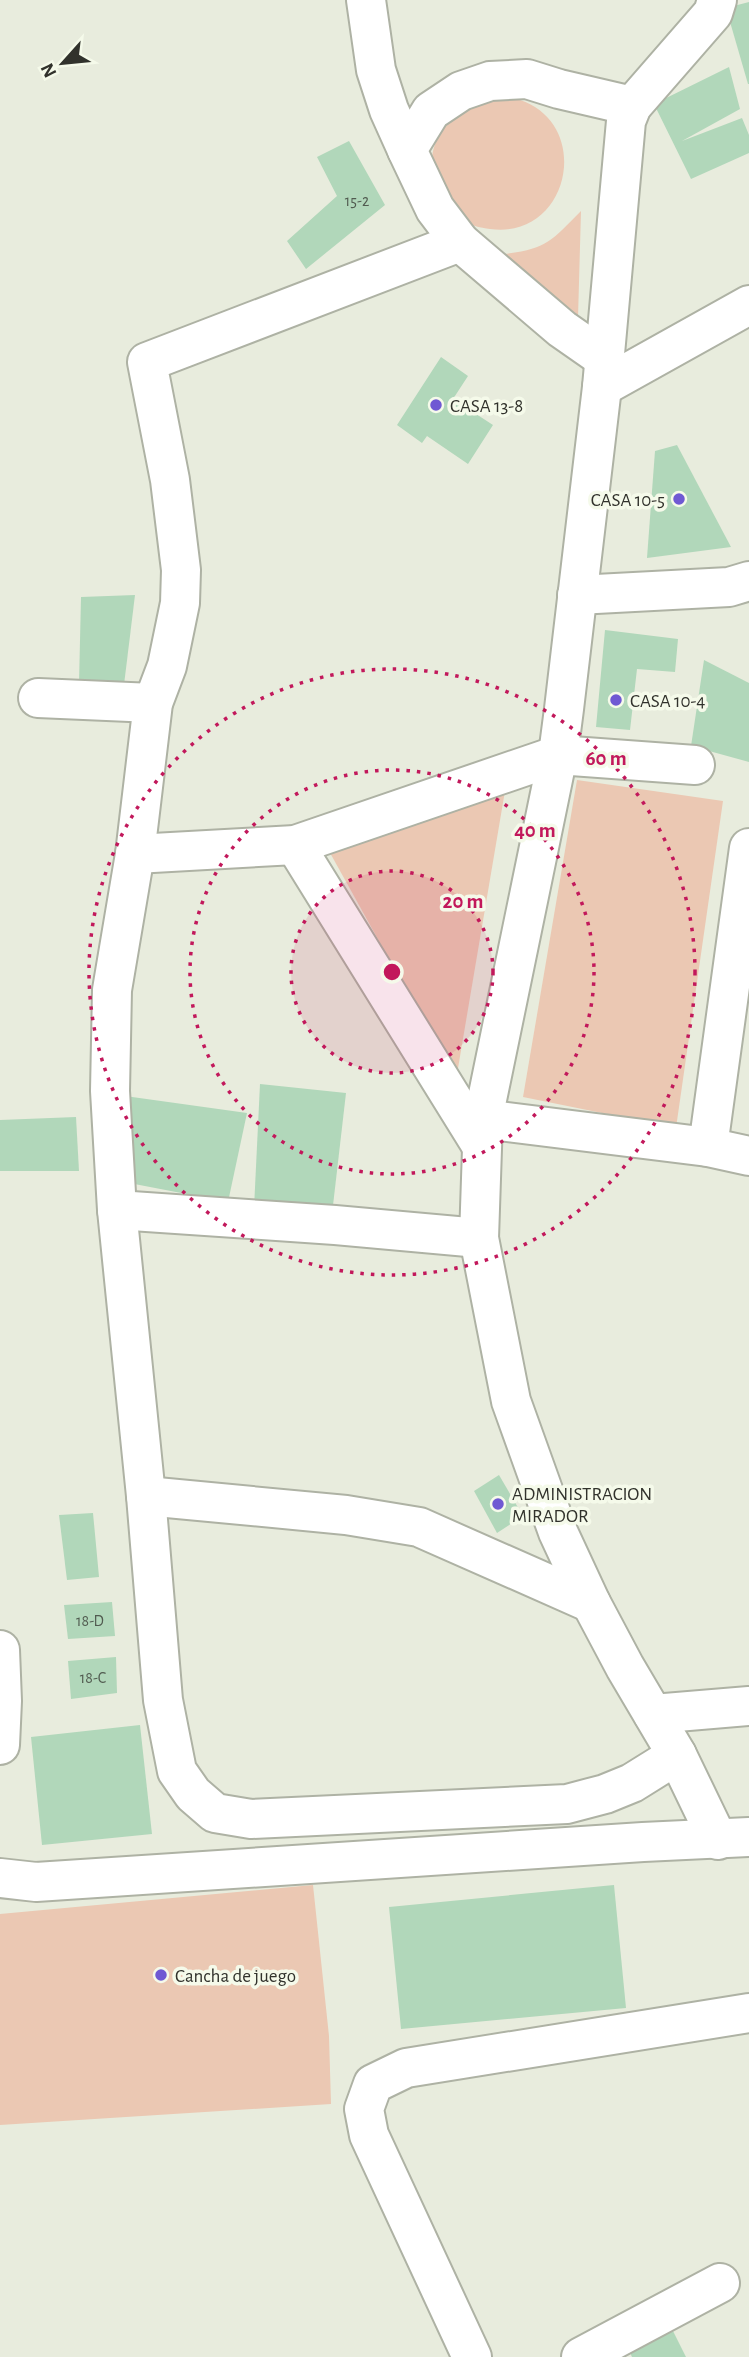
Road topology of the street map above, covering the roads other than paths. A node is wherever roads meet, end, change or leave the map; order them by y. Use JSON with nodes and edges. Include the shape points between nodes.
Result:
{"nodes":[{"id":1,"x":366,"y":0,"type":"edge"},
{"id":2,"x":717,"y":0,"type":"edge"},
{"id":3,"x":632,"y":106,"type":"junction"},
{"id":4,"x":407,"y":150,"type":"junction"},
{"id":5,"x":460,"y":242,"type":"junction"},
{"id":6,"x":749,"y":305,"type":"edge"},
{"id":7,"x":603,"y":373,"type":"junction"},
{"id":8,"x":749,"y":581,"type":"edge"},
{"id":9,"x":577,"y":595,"type":"junction"},
{"id":10,"x":38,"y":698,"type":"dead end"},
{"id":11,"x":153,"y":703,"type":"junction"},
{"id":12,"x":558,"y":755,"type":"junction"},
{"id":13,"x":695,"y":765,"type":"dead end"},
{"id":14,"x":295,"y":845,"type":"junction"},
{"id":15,"x":749,"y":848,"type":"edge"},
{"id":16,"x":135,"y":854,"type":"junction"},
{"id":17,"x":482,"y":1132,"type":"junction"},
{"id":18,"x":708,"y":1147,"type":"junction"},
{"id":19,"x":749,"y":1156,"type":"edge"},
{"id":20,"x":117,"y":1210,"type":"junction"},
{"id":21,"x":479,"y":1238,"type":"junction"},
{"id":22,"x":146,"y":1496,"type":"junction"},
{"id":23,"x":591,"y":1603,"type":"junction"},
{"id":24,"x":0,"y":1650,"type":"edge"},
{"id":25,"x":749,"y":1706,"type":"edge"},
{"id":26,"x":653,"y":1714,"type":"junction"},
{"id":27,"x":0,"y":1745,"type":"edge"},
{"id":28,"x":677,"y":1755,"type":"junction"},
{"id":29,"x":734,"y":1838,"type":"edge"},
{"id":30,"x":0,"y":1878,"type":"edge"},
{"id":31,"x":749,"y":2014,"type":"edge"},
{"id":32,"x":720,"y":2283,"type":"dead end"},
{"id":33,"x":472,"y":2357,"type":"edge"},
{"id":34,"x":581,"y":2357,"type":"edge"}],
"edges":[{"from":1,"to":4,"type":"street","via":[[376,70]]},
{"from":2,"to":3,"type":"street","via":[[713,13]]},
{"from":3,"to":4,"type":"street","via":[[527,79],[490,81],[461,91],[431,111]]},
{"from":3,"to":7,"type":"street","via":[[626,121]]},
{"from":4,"to":5,"type":"street","via":[[435,209]]},
{"from":5,"to":7,"type":"street","via":[[562,329]]},
{"from":5,"to":11,"type":"street","via":[[147,362],[170,480],[181,569],[174,638]]},
{"from":6,"to":7,"type":"street"},
{"from":7,"to":9,"type":"street"},
{"from":8,"to":9,"type":"street","via":[[729,587]]},
{"from":9,"to":12,"type":"street"},
{"from":10,"to":11,"type":"street"},
{"from":11,"to":16,"type":"street"},
{"from":12,"to":13,"type":"street"},
{"from":12,"to":14,"type":"street"},
{"from":12,"to":17,"type":"street"},
{"from":14,"to":16,"type":"street"},
{"from":14,"to":17,"type":"street"},
{"from":15,"to":18,"type":"street"},
{"from":16,"to":20,"type":"street","via":[[112,990],[110,1091]]},
{"from":17,"to":18,"type":"street"},
{"from":17,"to":21,"type":"street"},
{"from":18,"to":19,"type":"street"},
{"from":20,"to":21,"type":"street"},
{"from":20,"to":22,"type":"street"},
{"from":21,"to":23,"type":"street","via":[[511,1401],[558,1532]]},
{"from":22,"to":23,"type":"street","via":[[346,1515],[419,1527]]},
{"from":22,"to":28,"type":"street","via":[[163,1700],[177,1771],[215,1814],[251,1819],[567,1804],[632,1783]]},
{"from":23,"to":26,"type":"street"},
{"from":24,"to":27,"type":"street"},
{"from":25,"to":26,"type":"street"},
{"from":26,"to":28,"type":"street"},
{"from":28,"to":29,"type":"street"},
{"from":29,"to":30,"type":"street","via":[[36,1882]]},
{"from":31,"to":33,"type":"street","via":[[406,2068],[373,2084],[364,2109],[369,2135]]},
{"from":32,"to":34,"type":"street"}]}
